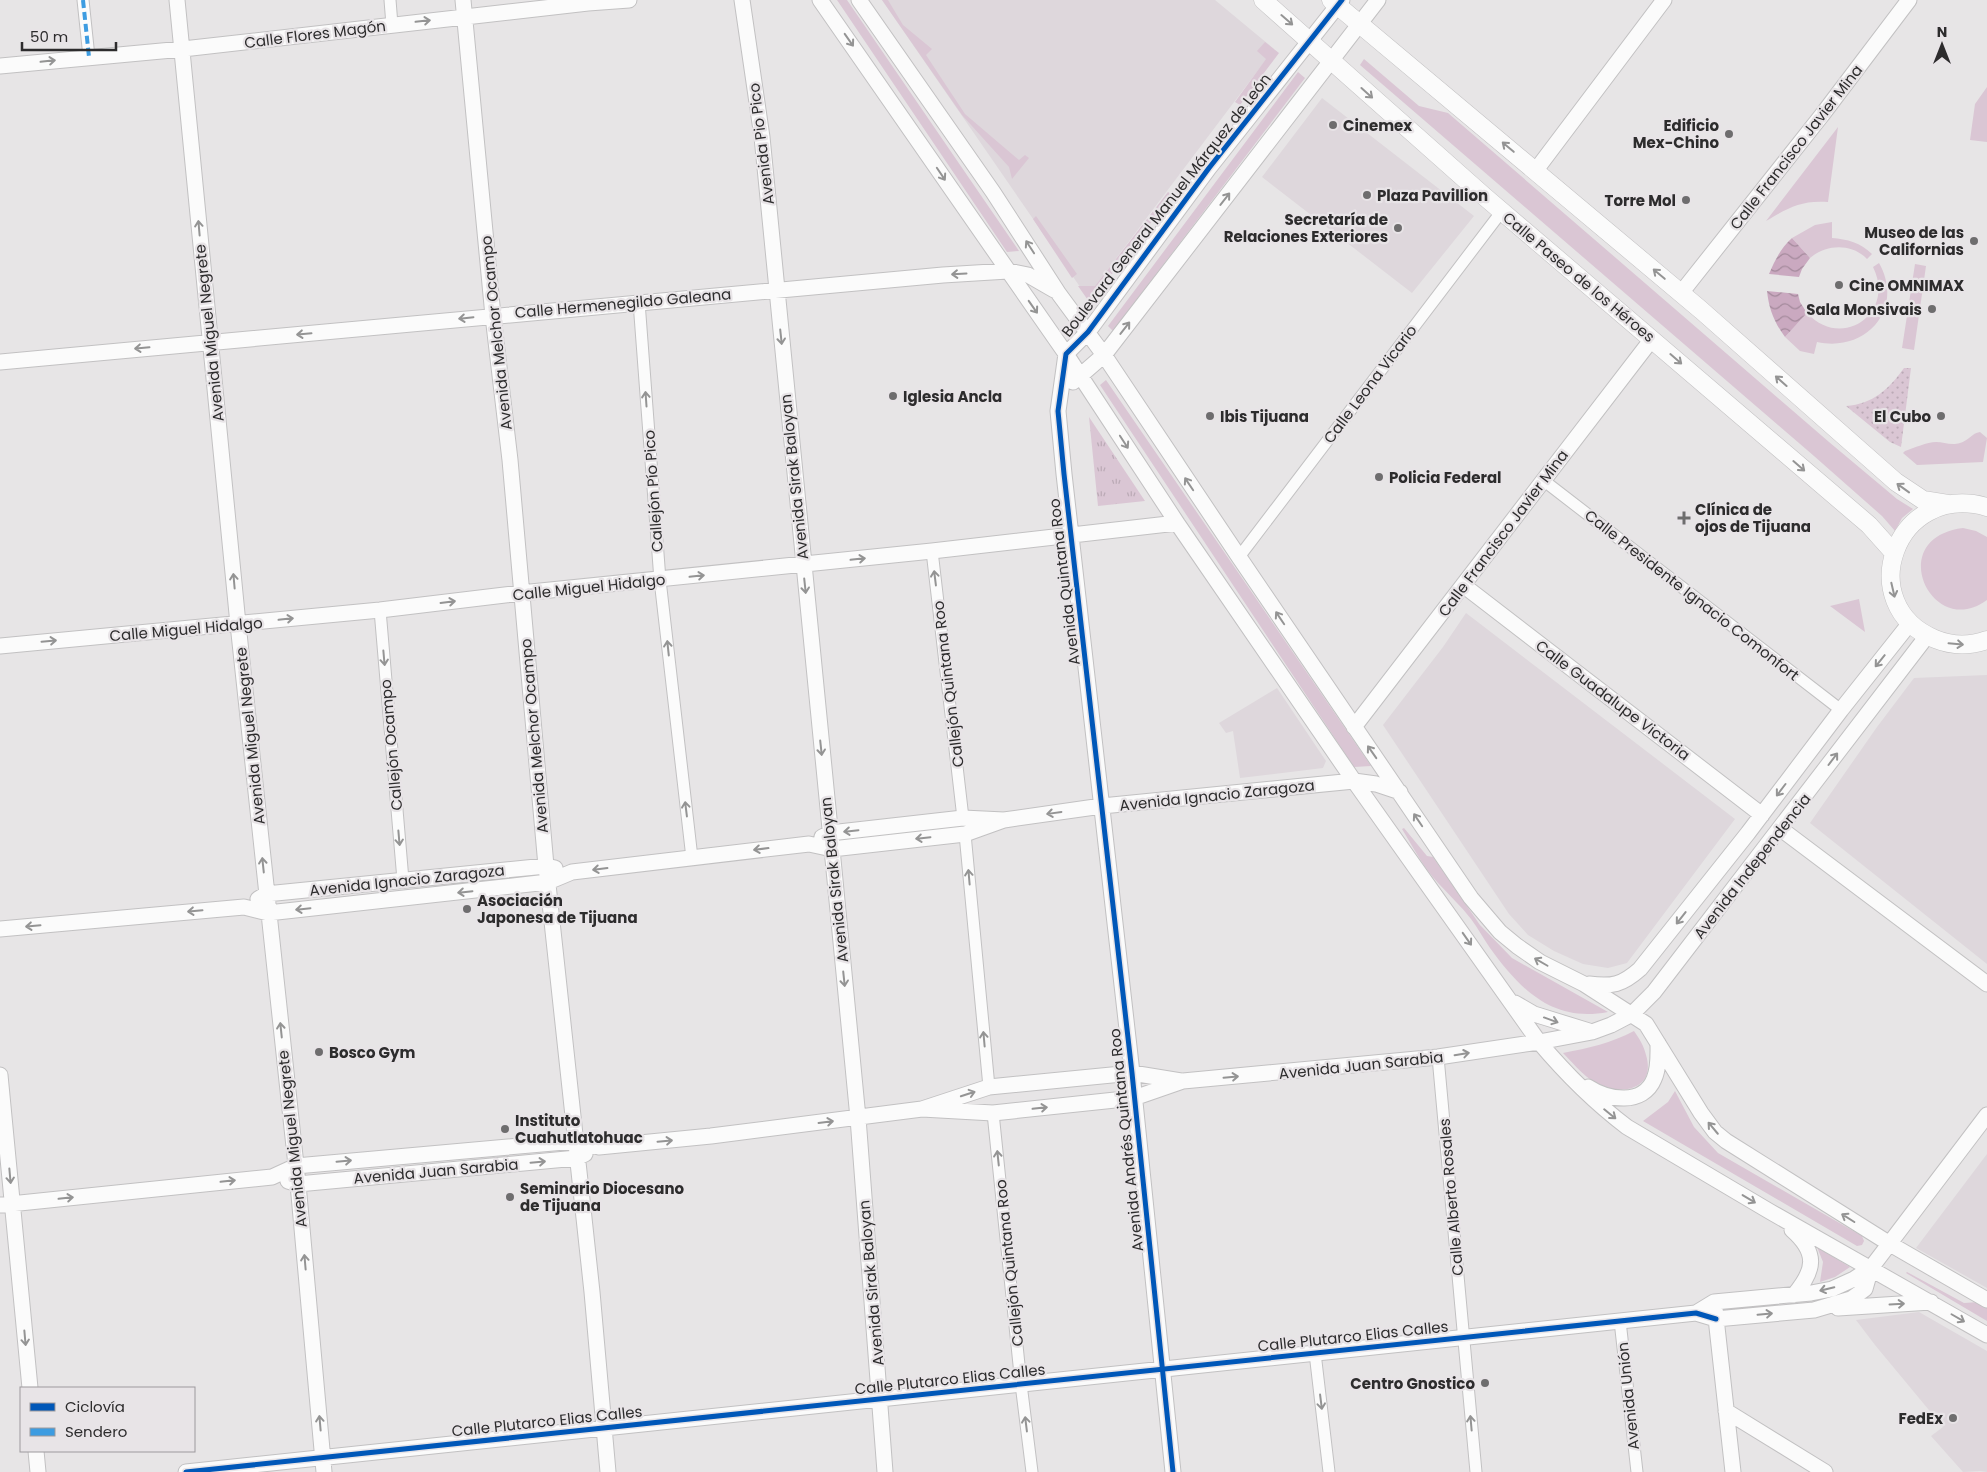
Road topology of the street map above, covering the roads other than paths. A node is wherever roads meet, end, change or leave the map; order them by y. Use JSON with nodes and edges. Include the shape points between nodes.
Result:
{"nodes":[{"id":1,"x":83,"y":0,"type":"edge"},
{"id":2,"x":178,"y":0,"type":"edge"},
{"id":3,"x":390,"y":0,"type":"edge"},
{"id":4,"x":464,"y":0,"type":"edge"},
{"id":5,"x":629,"y":0,"type":"edge"},
{"id":6,"x":742,"y":0,"type":"edge"},
{"id":7,"x":820,"y":0,"type":"edge"},
{"id":8,"x":859,"y":0,"type":"edge"},
{"id":9,"x":1264,"y":0,"type":"edge"},
{"id":10,"x":1378,"y":0,"type":"edge"},
{"id":11,"x":1664,"y":0,"type":"edge"},
{"id":12,"x":1909,"y":0,"type":"edge"},
{"id":13,"x":1337,"y":2,"type":"edge"},
{"id":14,"x":465,"y":17,"type":"junction"},
{"id":15,"x":392,"y":24,"type":"junction"},
{"id":16,"x":1360,"y":24,"type":"junction"},
{"id":17,"x":1310,"y":41,"type":"junction"},
{"id":18,"x":183,"y":49,"type":"junction"},
{"id":19,"x":89,"y":57,"type":"junction"},
{"id":20,"x":1331,"y":60,"type":"junction"},
{"id":21,"x":0,"y":66,"type":"edge"},
{"id":22,"x":1536,"y":170,"type":"junction"},
{"id":23,"x":1502,"y":211,"type":"junction"},
{"id":24,"x":1008,"y":271,"type":"junction"},
{"id":25,"x":776,"y":289,"type":"junction"},
{"id":26,"x":1681,"y":293,"type":"junction"},
{"id":27,"x":1059,"y":294,"type":"junction"},
{"id":28,"x":639,"y":302,"type":"junction"},
{"id":29,"x":493,"y":316,"type":"junction"},
{"id":30,"x":1088,"y":332,"type":"junction"},
{"id":31,"x":1652,"y":339,"type":"junction"},
{"id":32,"x":210,"y":342,"type":"junction"},
{"id":33,"x":1066,"y":354,"type":"junction"},
{"id":34,"x":1104,"y":355,"type":"junction"},
{"id":35,"x":0,"y":362,"type":"edge"},
{"id":36,"x":1080,"y":376,"type":"junction"},
{"id":37,"x":1060,"y":392,"type":"junction"},
{"id":38,"x":1543,"y":480,"type":"junction"},
{"id":39,"x":1948,"y":504,"type":"junction"},
{"id":40,"x":1987,"y":507,"type":"edge"},
{"id":41,"x":1177,"y":523,"type":"junction"},
{"id":42,"x":1071,"y":534,"type":"junction"},
{"id":43,"x":932,"y":551,"type":"junction"},
{"id":44,"x":1894,"y":553,"type":"junction"},
{"id":45,"x":1239,"y":558,"type":"junction"},
{"id":46,"x":803,"y":565,"type":"junction"},
{"id":47,"x":660,"y":580,"type":"junction"},
{"id":48,"x":1463,"y":586,"type":"junction"},
{"id":49,"x":521,"y":593,"type":"junction"},
{"id":50,"x":380,"y":610,"type":"junction"},
{"id":51,"x":1910,"y":623,"type":"junction"},
{"id":52,"x":238,"y":624,"type":"junction"},
{"id":53,"x":1927,"y":636,"type":"junction"},
{"id":54,"x":1987,"y":640,"type":"edge"},
{"id":55,"x":0,"y":646,"type":"edge"},
{"id":56,"x":1841,"y":710,"type":"junction"},
{"id":57,"x":1354,"y":727,"type":"junction"},
{"id":58,"x":1354,"y":781,"type":"junction"},
{"id":59,"x":1400,"y":792,"type":"junction"},
{"id":60,"x":1102,"y":806,"type":"junction"},
{"id":61,"x":1762,"y":815,"type":"junction"},
{"id":62,"x":963,"y":818,"type":"junction"},
{"id":63,"x":1004,"y":820,"type":"junction"},
{"id":64,"x":1781,"y":829,"type":"junction"},
{"id":65,"x":830,"y":833,"type":"junction"},
{"id":66,"x":965,"y":834,"type":"junction"},
{"id":67,"x":809,"y":844,"type":"junction"},
{"id":68,"x":832,"y":849,"type":"junction"},
{"id":69,"x":692,"y":858,"type":"junction"},
{"id":70,"x":546,"y":866,"type":"junction"},
{"id":71,"x":572,"y":872,"type":"junction"},
{"id":72,"x":403,"y":880,"type":"junction"},
{"id":73,"x":548,"y":882,"type":"junction"},
{"id":74,"x":266,"y":894,"type":"junction"},
{"id":75,"x":244,"y":907,"type":"junction"},
{"id":76,"x":268,"y":913,"type":"junction"},
{"id":77,"x":0,"y":928,"type":"edge"},
{"id":78,"x":1584,"y":984,"type":"junction"},
{"id":79,"x":1987,"y":984,"type":"edge"},
{"id":80,"x":1512,"y":1001,"type":"junction"},
{"id":81,"x":1632,"y":1014,"type":"junction"},
{"id":82,"x":1592,"y":1032,"type":"junction"},
{"id":83,"x":1539,"y":1042,"type":"junction"},
{"id":84,"x":1658,"y":1042,"type":"junction"},
{"id":85,"x":1438,"y":1057,"type":"junction"},
{"id":86,"x":1132,"y":1072,"type":"junction"},
{"id":87,"x":1566,"y":1073,"type":"junction"},
{"id":88,"x":0,"y":1075,"type":"edge"},
{"id":89,"x":1183,"y":1081,"type":"junction"},
{"id":90,"x":989,"y":1087,"type":"junction"},
{"id":91,"x":1134,"y":1098,"type":"junction"},
{"id":92,"x":922,"y":1109,"type":"junction"},
{"id":93,"x":993,"y":1113,"type":"junction"},
{"id":94,"x":1987,"y":1114,"type":"edge"},
{"id":95,"x":858,"y":1118,"type":"junction"},
{"id":96,"x":576,"y":1141,"type":"junction"},
{"id":97,"x":599,"y":1147,"type":"junction"},
{"id":98,"x":577,"y":1158,"type":"junction"},
{"id":99,"x":296,"y":1166,"type":"junction"},
{"id":100,"x":272,"y":1177,"type":"junction"},
{"id":101,"x":298,"y":1184,"type":"junction"},
{"id":102,"x":6,"y":1204,"type":"edge"},
{"id":103,"x":1769,"y":1211,"type":"junction"},
{"id":104,"x":1890,"y":1244,"type":"junction"},
{"id":105,"x":1871,"y":1268,"type":"junction"},
{"id":106,"x":1794,"y":1295,"type":"junction"},
{"id":107,"x":1987,"y":1300,"type":"edge"},
{"id":108,"x":1714,"y":1302,"type":"junction"},
{"id":109,"x":1930,"y":1302,"type":"junction"},
{"id":110,"x":1814,"y":1310,"type":"junction"},
{"id":111,"x":1696,"y":1313,"type":"junction"},
{"id":112,"x":1716,"y":1319,"type":"junction"},
{"id":113,"x":1620,"y":1321,"type":"junction"},
{"id":114,"x":1987,"y":1335,"type":"edge"},
{"id":115,"x":1463,"y":1337,"type":"junction"},
{"id":116,"x":1315,"y":1353,"type":"junction"},
{"id":117,"x":1162,"y":1369,"type":"junction"},
{"id":118,"x":1021,"y":1384,"type":"junction"},
{"id":119,"x":30,"y":1387,"type":"edge"},
{"id":120,"x":880,"y":1399,"type":"junction"},
{"id":121,"x":1726,"y":1412,"type":"junction"},
{"id":122,"x":604,"y":1428,"type":"junction"},
{"id":123,"x":36,"y":1452,"type":"edge"},
{"id":124,"x":323,"y":1465,"type":"edge"},
{"id":125,"x":38,"y":1472,"type":"edge"},
{"id":126,"x":186,"y":1472,"type":"edge"},
{"id":127,"x":608,"y":1472,"type":"edge"},
{"id":128,"x":886,"y":1472,"type":"edge"},
{"id":129,"x":1032,"y":1472,"type":"edge"},
{"id":130,"x":1173,"y":1472,"type":"edge"},
{"id":131,"x":1329,"y":1472,"type":"edge"},
{"id":132,"x":1476,"y":1472,"type":"edge"},
{"id":133,"x":1637,"y":1472,"type":"edge"},
{"id":134,"x":1733,"y":1472,"type":"edge"},
{"id":135,"x":1825,"y":1472,"type":"edge"}],
"edges":[{"from":1,"to":19,"type":"street"},
{"from":2,"to":18,"type":"street","name":"Avenida Miguel Negrete"},
{"from":3,"to":15,"type":"street"},
{"from":4,"to":14,"type":"street","name":"Avenida Melchor Ocampo"},
{"from":5,"to":14,"type":"street","name":"Calle Flores Magón"},
{"from":6,"to":25,"type":"street","name":"Avenida Pio Pico","via":[[762,137]]},
{"from":7,"to":24,"type":"street","one_way":true},
{"from":27,"to":8,"type":"street","one_way":true,"via":[[993,192]]},
{"from":9,"to":17,"type":"main road","name":"Calle Paseo de los Héroes","one_way":true},
{"from":10,"to":16,"type":"street"},
{"from":11,"to":22,"type":"street"},
{"from":12,"to":26,"type":"street","name":"Calle Francisco Javier Mina"},
{"from":13,"to":16,"type":"main road"},
{"from":13,"to":17,"type":"street","name":"Boulevard General Manuel Márquez de León"},
{"from":15,"to":14,"type":"street","name":"Calle Flores Magón","one_way":true},
{"from":14,"to":29,"type":"street","name":"Avenida Melchor Ocampo"},
{"from":15,"to":18,"type":"street","name":"Calle Flores Magón"},
{"from":16,"to":20,"type":"street"},
{"from":22,"to":16,"type":"main road","one_way":true},
{"from":17,"to":20,"type":"main road","name":"Calle Paseo de los Héroes"},
{"from":17,"to":30,"type":"street","name":"Boulevard General Manuel Márquez de León","via":[[1209,168]]},
{"from":18,"to":19,"type":"street","name":"Calle Flores Magón"},
{"from":32,"to":18,"type":"street","name":"Avenida Miguel Negrete","one_way":true},
{"from":21,"to":19,"type":"street","name":"Calle Flores Magón","one_way":true},
{"from":20,"to":23,"type":"main road","name":"Calle Paseo de los Héroes","one_way":true},
{"from":34,"to":20,"type":"street","one_way":true},
{"from":26,"to":22,"type":"main road","one_way":true},
{"from":23,"to":31,"type":"main road","name":"Calle Paseo de los Héroes"},
{"from":23,"to":45,"type":"street","name":"Calle Leona Vicario"},
{"from":24,"to":25,"type":"street","name":"Calle Hermenegildo Galeana","one_way":true},
{"from":24,"to":27,"type":"street","name":"Calle Hermenegildo Galeana","via":[[1028,275]]},
{"from":24,"to":33,"type":"street","one_way":true},
{"from":25,"to":28,"type":"street","name":"Calle Hermenegildo Galeana"},
{"from":25,"to":46,"type":"street","name":"Avenida Sirak Baloyan","one_way":true},
{"from":39,"to":26,"type":"main road","one_way":true,"via":[[1923,500],[1896,482]]},
{"from":27,"to":30,"type":"street"},
{"from":28,"to":29,"type":"street","name":"Calle Hermenegildo Galeana"},
{"from":47,"to":28,"type":"street","name":"Callejón Pío Pico","one_way":true},
{"from":29,"to":32,"type":"street","name":"Calle Hermenegildo Galeana","one_way":true},
{"from":29,"to":49,"type":"street","name":"Avenida Melchor Ocampo"},
{"from":30,"to":33,"type":"street","name":"Boulevard General Manuel Márquez de León"},
{"from":30,"to":34,"type":"street"},
{"from":31,"to":38,"type":"street","name":"Calle Francisco Javier Mina"},
{"from":31,"to":44,"type":"main road","name":"Calle Paseo de los Héroes","one_way":true,"via":[[1869,526]]},
{"from":32,"to":35,"type":"street","name":"Calle Hermenegildo Galeana","one_way":true},
{"from":52,"to":32,"type":"street","name":"Avenida Miguel Negrete","one_way":true},
{"from":33,"to":36,"type":"street"},
{"from":33,"to":37,"type":"street","name":"Avenida Quintana Roo"},
{"from":34,"to":36,"type":"street"},
{"from":45,"to":34,"type":"street","one_way":true},
{"from":36,"to":37,"type":"street"},
{"from":36,"to":41,"type":"street","one_way":true},
{"from":37,"to":42,"type":"street","name":"Avenida Quintana Roo","via":[[1058,411]]},
{"from":38,"to":48,"type":"street","name":"Calle Francisco Javier Mina"},
{"from":38,"to":56,"type":"street","name":"Calle Presidente Ignacio Comonfort"},
{"from":39,"to":40,"type":"main road","via":[[1962,502]]},
{"from":39,"to":44,"type":"main road","via":[[1930,510],[1914,521]]},
{"from":41,"to":42,"type":"street","name":"Calle Miguel Hidalgo"},
{"from":41,"to":58,"type":"street"},
{"from":42,"to":43,"type":"street","name":"Calle Miguel Hidalgo"},
{"from":42,"to":60,"type":"street","name":"Avenida Quintana Roo"},
{"from":46,"to":43,"type":"street","name":"Calle Miguel Hidalgo","one_way":true},
{"from":62,"to":43,"type":"street","name":"Callejón Quintana Roo","one_way":true},
{"from":44,"to":51,"type":"main road","one_way":true,"via":[[1891,568],[1893,590],[1901,611]]},
{"from":57,"to":45,"type":"street","one_way":true},
{"from":47,"to":46,"type":"street","name":"Calle Miguel Hidalgo","one_way":true},
{"from":46,"to":65,"type":"street","name":"Avenida Sirak Baloyan","one_way":true},
{"from":47,"to":49,"type":"street","name":"Calle Miguel Hidalgo"},
{"from":69,"to":47,"type":"street","name":"Callejón Pío Pico","one_way":true},
{"from":48,"to":57,"type":"street","name":"Calle Francisco Javier Mina"},
{"from":48,"to":61,"type":"street","name":"Calle Guadalupe Victoria"},
{"from":50,"to":49,"type":"street","name":"Calle Miguel Hidalgo","one_way":true},
{"from":49,"to":70,"type":"street","name":"Avenida Melchor Ocampo"},
{"from":52,"to":50,"type":"street","name":"Calle Miguel Hidalgo","one_way":true},
{"from":50,"to":72,"type":"street","name":"Callejón Ocampo","one_way":true},
{"from":51,"to":53,"type":"main road"},
{"from":51,"to":56,"type":"street","name":"Avenida Independencia","one_way":true},
{"from":55,"to":52,"type":"street","name":"Calle Miguel Hidalgo","one_way":true},
{"from":74,"to":52,"type":"street","name":"Avenida Miguel Negrete","one_way":true},
{"from":53,"to":54,"type":"main road","one_way":true,"via":[[1960,645]]},
{"from":64,"to":53,"type":"street","name":"Avenida Independencia","one_way":true},
{"from":56,"to":61,"type":"street","name":"Avenida Independencia","one_way":true},
{"from":59,"to":57,"type":"street","one_way":true},
{"from":58,"to":59,"type":"street","name":"Avenida Ignacio Zaragoza"},
{"from":58,"to":60,"type":"street","name":"Avenida Ignacio Zaragoza"},
{"from":58,"to":80,"type":"street","one_way":true},
{"from":78,"to":59,"type":"street","one_way":true,"via":[[1540,962],[1500,932],[1472,898]]},
{"from":60,"to":63,"type":"street","name":"Avenida Ignacio Zaragoza","one_way":true},
{"from":60,"to":86,"type":"street","name":"Avenida Andrés Quintana Roo"},
{"from":61,"to":78,"type":"street","name":"Avenida Independencia","one_way":true,"via":[[1640,969],[1629,979],[1610,986]]},
{"from":62,"to":63,"type":"street","name":"Avenida Ignacio Zaragoza"},
{"from":62,"to":65,"type":"street","name":"Avenida Ignacio Zaragoza","one_way":true},
{"from":63,"to":66,"type":"street","name":"Avenida Ignacio Zaragoza"},
{"from":64,"to":79,"type":"street"},
{"from":64,"to":81,"type":"street","name":"Avenida Independencia","via":[[1654,992]]},
{"from":65,"to":67,"type":"street","name":"Avenida Ignacio Zaragoza"},
{"from":65,"to":68,"type":"street","name":"Avenida Sirak Baloyan"},
{"from":66,"to":68,"type":"street","name":"Avenida Ignacio Zaragoza","one_way":true},
{"from":90,"to":66,"type":"street","one_way":true},
{"from":67,"to":68,"type":"street","name":"Avenida Ignacio Zaragoza"},
{"from":67,"to":69,"type":"street","name":"Avenida Ignacio Zaragoza","one_way":true},
{"from":68,"to":95,"type":"street","name":"Avenida Sirak Baloyan","one_way":true},
{"from":69,"to":71,"type":"street","name":"Avenida Ignacio Zaragoza","one_way":true},
{"from":70,"to":71,"type":"street","name":"Avenida Ignacio Zaragoza"},
{"from":70,"to":72,"type":"street","name":"Avenida Ignacio Zaragoza"},
{"from":70,"to":73,"type":"street","name":"Avenida Melchor Ocampo"},
{"from":71,"to":73,"type":"street","name":"Avenida Ignacio Zaragoza"},
{"from":72,"to":74,"type":"street","name":"Avenida Ignacio Zaragoza"},
{"from":73,"to":76,"type":"street","name":"Avenida Ignacio Zaragoza","one_way":true},
{"from":73,"to":96,"type":"street","name":"Avenida Melchor Ocampo"},
{"from":74,"to":75,"type":"street","name":"Avenida Ignacio Zaragoza"},
{"from":74,"to":76,"type":"street","name":"Avenida Miguel Negrete"},
{"from":75,"to":76,"type":"street","name":"Avenida Ignacio Zaragoza"},
{"from":75,"to":77,"type":"street","name":"Avenida Ignacio Zaragoza","one_way":true},
{"from":99,"to":76,"type":"street","name":"Avenida Miguel Negrete","one_way":true},
{"from":78,"to":81,"type":"street"},
{"from":80,"to":82,"type":"street","one_way":true,"via":[[1534,1014]]},
{"from":80,"to":83,"type":"street"},
{"from":81,"to":82,"type":"street","name":"Avenida Independencia"},
{"from":81,"to":84,"type":"street","via":[[1646,1024]]},
{"from":82,"to":83,"type":"street","name":"Avenida Independencia"},
{"from":85,"to":83,"type":"street","name":"Avenida Juan Sarabia","one_way":true},
{"from":83,"to":87,"type":"street"},
{"from":84,"to":87,"type":"street","via":[[1654,1081],[1641,1094],[1614,1098],[1597,1093]]},
{"from":104,"to":84,"type":"street","one_way":true,"via":[[1726,1142],[1701,1113]]},
{"from":89,"to":85,"type":"street","name":"Avenida Juan Sarabia","one_way":true},
{"from":85,"to":115,"type":"street","name":"Calle Alberto Rosales"},
{"from":86,"to":89,"type":"street","name":"Avenida Juan Sarabia"},
{"from":86,"to":90,"type":"street","name":"Avenida Juan Sarabia"},
{"from":86,"to":91,"type":"street","name":"Avenida Andrés Quintana Roo"},
{"from":87,"to":103,"type":"street","one_way":true,"via":[[1627,1127]]},
{"from":88,"to":102,"type":"street","one_way":true},
{"from":89,"to":91,"type":"street","name":"Avenida Juan Sarabia"},
{"from":92,"to":90,"type":"street","name":"Avenida Juan Sarabia","one_way":true},
{"from":93,"to":91,"type":"street","name":"Avenida Juan Sarabia","one_way":true},
{"from":91,"to":117,"type":"street","name":"Avenida Andrés Quintana Roo"},
{"from":92,"to":93,"type":"street","name":"Avenida Juan Sarabia"},
{"from":92,"to":95,"type":"street","name":"Avenida Juan Sarabia"},
{"from":118,"to":93,"type":"street","name":"Callejón Quintana Roo","one_way":true},
{"from":94,"to":104,"type":"street"},
{"from":97,"to":95,"type":"street","name":"Avenida Juan Sarabia","one_way":true},
{"from":95,"to":120,"type":"street","name":"Avenida Sirak Baloyan"},
{"from":96,"to":97,"type":"street","name":"Avenida Juan Sarabia"},
{"from":96,"to":98,"type":"street","name":"Avenida Melchor Ocampo"},
{"from":99,"to":96,"type":"street","name":"Avenida Juan Sarabia","one_way":true},
{"from":97,"to":98,"type":"street","name":"Avenida Juan Sarabia"},
{"from":101,"to":98,"type":"street","name":"Avenida Juan Sarabia","one_way":true},
{"from":98,"to":122,"type":"street","name":"Avenida Melchor Ocampo"},
{"from":99,"to":100,"type":"street","name":"Avenida Juan Sarabia"},
{"from":99,"to":101,"type":"street","name":"Avenida Miguel Negrete"},
{"from":100,"to":101,"type":"street","name":"Avenida Juan Sarabia"},
{"from":102,"to":100,"type":"street","name":"Avenida Juan Sarabia","one_way":true},
{"from":124,"to":101,"type":"street","name":"Avenida Miguel Negrete","one_way":true},
{"from":102,"to":119,"type":"street","one_way":true},
{"from":103,"to":105,"type":"street"},
{"from":103,"to":106,"type":"street","via":[[1797,1234],[1811,1257],[1808,1276]]},
{"from":104,"to":105,"type":"street"},
{"from":104,"to":107,"type":"street"},
{"from":105,"to":106,"type":"street","name":"Calle Plutarco Elias Calles","one_way":true,"via":[[1843,1285]]},
{"from":105,"to":109,"type":"street"},
{"from":105,"to":110,"type":"street","name":"Calle Plutarco Elias Calles","via":[[1865,1289],[1851,1298]]},
{"from":106,"to":108,"type":"street","name":"Calle Plutarco Elias Calles"},
{"from":108,"to":111,"type":"street","name":"Calle Plutarco Elias Calles"},
{"from":108,"to":112,"type":"street"},
{"from":110,"to":109,"type":"street","one_way":true},
{"from":109,"to":114,"type":"street","one_way":true},
{"from":112,"to":110,"type":"street","name":"Calle Plutarco Elias Calles","one_way":true},
{"from":111,"to":112,"type":"street","name":"Calle Plutarco Elias Calles"},
{"from":111,"to":113,"type":"street","name":"Calle Plutarco Elias Calles"},
{"from":112,"to":121,"type":"street"},
{"from":113,"to":115,"type":"street","name":"Calle Plutarco Elias Calles"},
{"from":113,"to":133,"type":"street","name":"Avenida Unión"},
{"from":115,"to":116,"type":"street","name":"Calle Plutarco Elias Calles"},
{"from":132,"to":115,"type":"street","name":"Calle Alberto Rosales","one_way":true},
{"from":116,"to":117,"type":"street","name":"Calle Plutarco Elias Calles"},
{"from":116,"to":131,"type":"street","one_way":true},
{"from":117,"to":118,"type":"street","name":"Calle Plutarco Elias Calles"},
{"from":117,"to":130,"type":"street","name":"Avenida Andrés Quintana Roo"},
{"from":118,"to":120,"type":"street","name":"Calle Plutarco Elias Calles"},
{"from":129,"to":118,"type":"street","name":"Callejón Quintana Roo","one_way":true},
{"from":120,"to":122,"type":"street","name":"Calle Plutarco Elias Calles"},
{"from":120,"to":128,"type":"street","name":"Avenida Sirak Baloyan"},
{"from":121,"to":134,"type":"street"},
{"from":121,"to":135,"type":"street"},
{"from":122,"to":124,"type":"street","name":"Calle Plutarco Elias Calles"},
{"from":122,"to":127,"type":"street","name":"Avenida Melchor Ocampo"},
{"from":123,"to":125,"type":"street"},
{"from":124,"to":126,"type":"street","name":"Calle Plutarco Elias Calles"}]}
